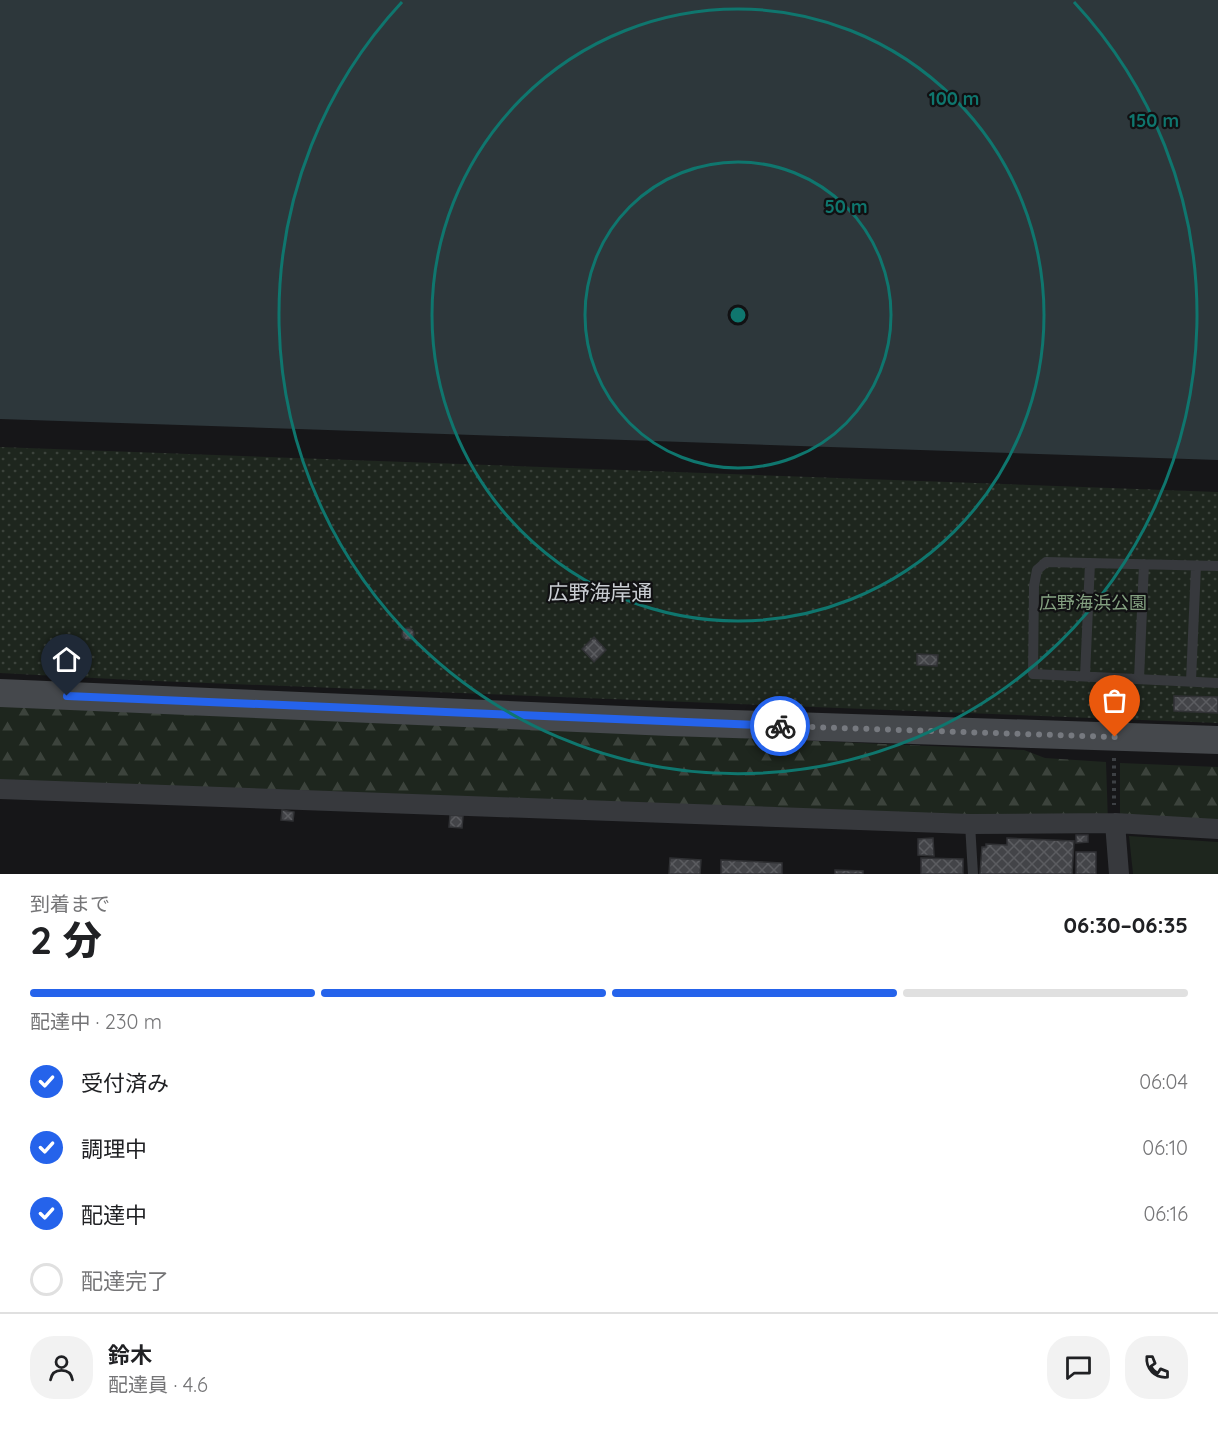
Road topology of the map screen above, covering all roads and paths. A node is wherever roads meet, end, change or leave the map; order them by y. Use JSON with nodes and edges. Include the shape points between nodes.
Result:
{"nodes":[{"id":1,"x":1089,"y":563,"type":"junction"},
{"id":2,"x":1144,"y":564,"type":"junction"},
{"id":3,"x":1196,"y":566,"type":"junction"},
{"id":4,"x":1218,"y":566,"type":"edge"},
{"id":5,"x":1085,"y":676,"type":"junction"},
{"id":6,"x":1139,"y":679,"type":"junction"},
{"id":7,"x":1191,"y":681,"type":"junction"},
{"id":8,"x":1218,"y":683,"type":"edge"},
{"id":9,"x":0,"y":693,"type":"edge"},
{"id":10,"x":1218,"y":740,"type":"edge"},
{"id":11,"x":1114,"y":748,"type":"dead end"},
{"id":12,"x":0,"y":789,"type":"edge"},
{"id":13,"x":970,"y":824,"type":"junction"},
{"id":14,"x":1115,"y":824,"type":"junction"},
{"id":15,"x":1218,"y":829,"type":"edge"},
{"id":16,"x":973,"y":874,"type":"edge"},
{"id":17,"x":1119,"y":874,"type":"edge"}],
"edges":[{"from":1,"to":2,"type":"lane"},
{"from":1,"to":5,"type":"lane"},
{"from":1,"to":5,"type":"lane","via":[[1046,562],[1037,570],[1034,586],[1033,674]]},
{"from":2,"to":3,"type":"lane"},
{"from":2,"to":6,"type":"lane"},
{"from":3,"to":4,"type":"lane"},
{"from":3,"to":7,"type":"lane"},
{"from":5,"to":6,"type":"lane"},
{"from":6,"to":7,"type":"lane"},
{"from":7,"to":8,"type":"lane"},
{"from":9,"to":10,"type":"street"},
{"from":11,"to":14,"type":"path"},
{"from":12,"to":13,"type":"street"},
{"from":13,"to":14,"type":"street"},
{"from":13,"to":16,"type":"lane"},
{"from":14,"to":15,"type":"street"},
{"from":14,"to":17,"type":"street"}]}
